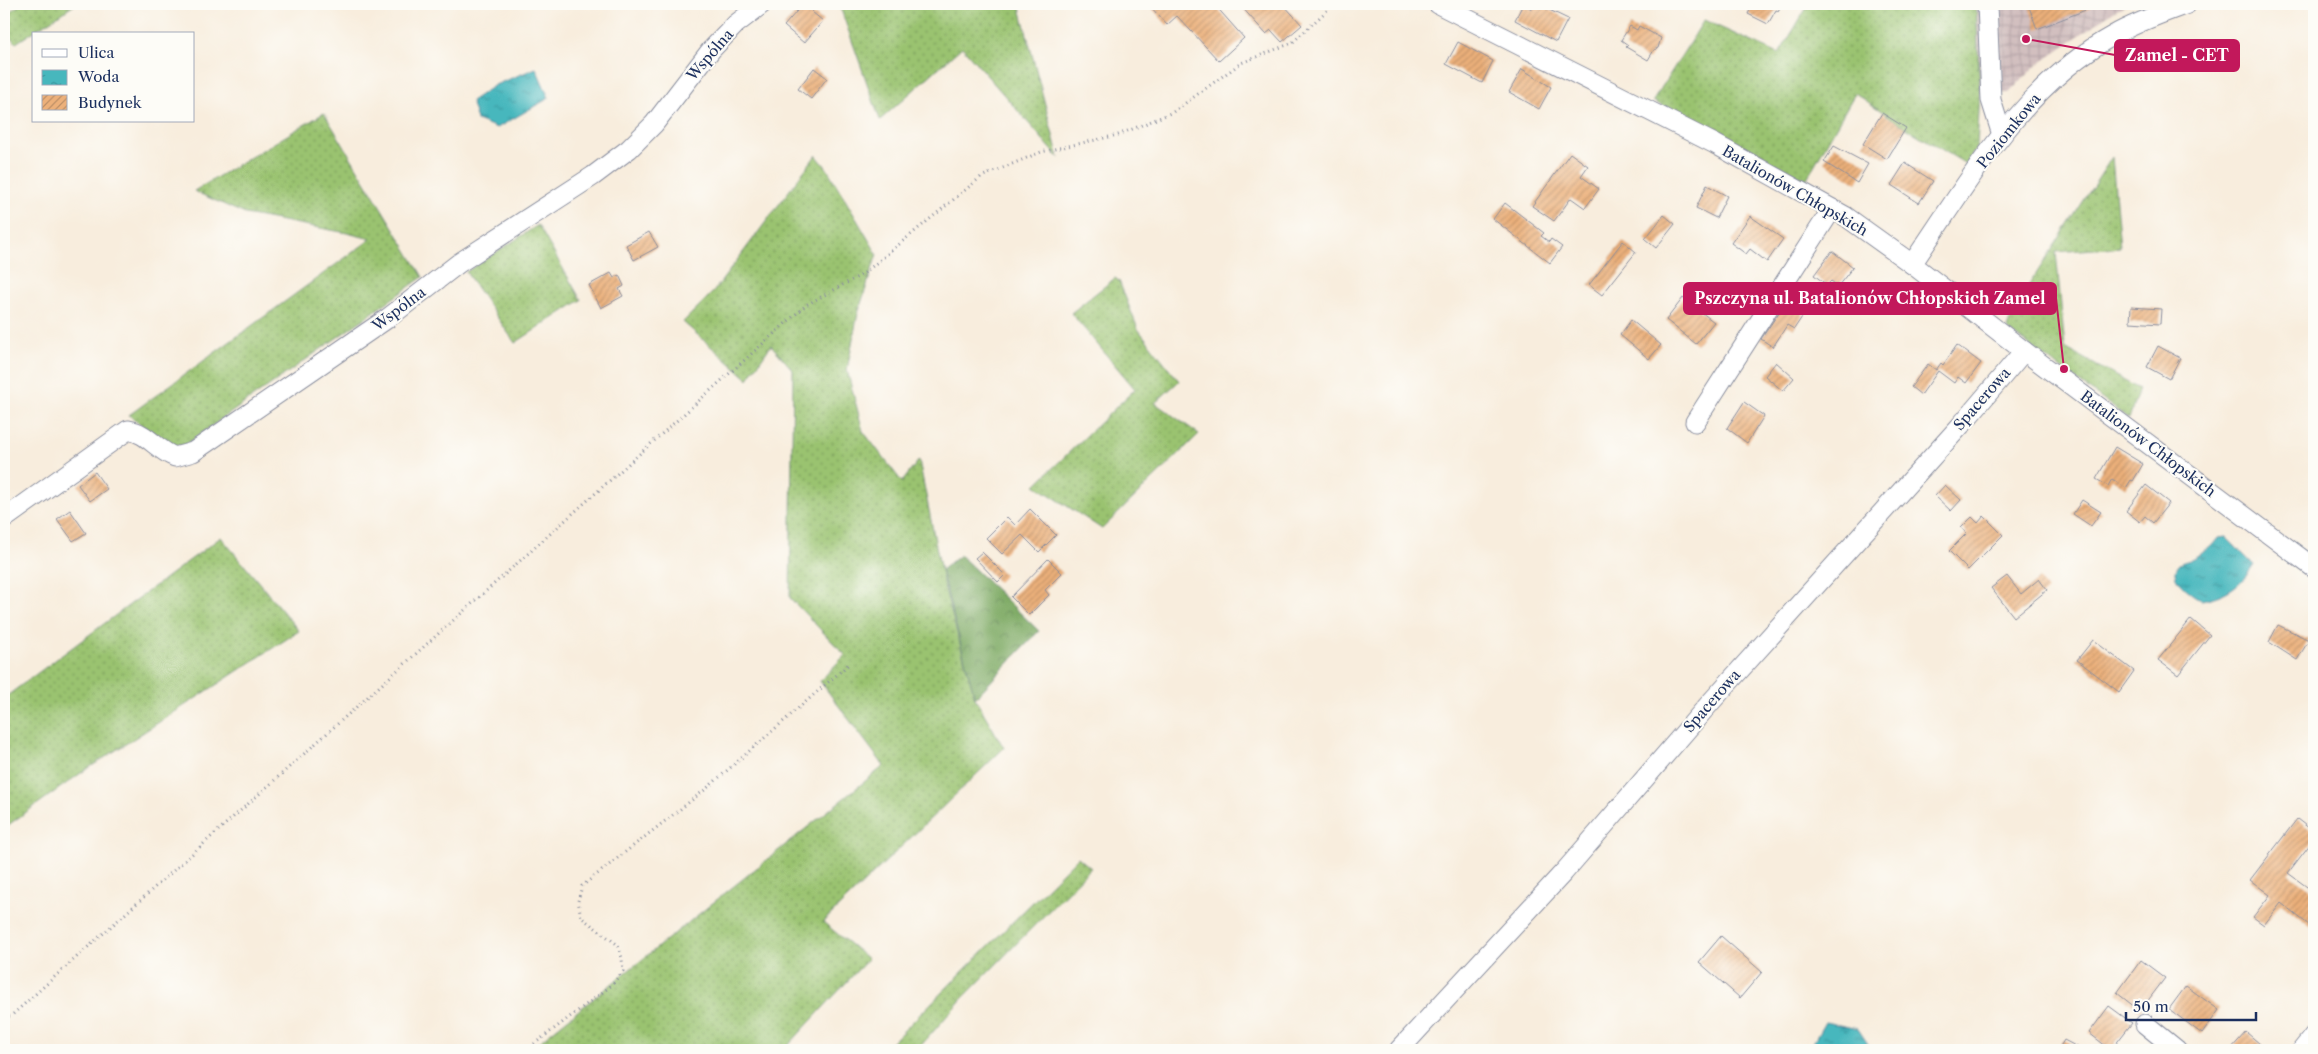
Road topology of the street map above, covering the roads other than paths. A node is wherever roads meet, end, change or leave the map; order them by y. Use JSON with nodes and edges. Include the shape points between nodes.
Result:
{"nodes":[{"id":1,"x":762,"y":4,"type":"edge"},
{"id":2,"x":1438,"y":4,"type":"edge"},
{"id":3,"x":1987,"y":4,"type":"edge"},
{"id":4,"x":2187,"y":4,"type":"edge"},
{"id":5,"x":2002,"y":135,"type":"junction"},
{"id":6,"x":1832,"y":209,"type":"junction"},
{"id":7,"x":1912,"y":264,"type":"junction"},
{"id":8,"x":2024,"y":351,"type":"junction"},
{"id":9,"x":1695,"y":422,"type":"dead end"},
{"id":10,"x":4,"y":519,"type":"edge"},
{"id":11,"x":2314,"y":568,"type":"edge"},
{"id":12,"x":2145,"y":1024,"type":"dead end"},
{"id":13,"x":2314,"y":1035,"type":"edge"},
{"id":14,"x":1400,"y":1050,"type":"edge"},
{"id":15,"x":2177,"y":1050,"type":"edge"},
{"id":16,"x":2302,"y":1050,"type":"edge"}],
"edges":[{"from":1,"to":10,"type":"street","name":"Wspólna","via":[[736,24],[711,50],[654,124],[629,149],[459,263],[388,318],[192,452],[175,457],[161,451],[139,431],[128,430]]},
{"from":2,"to":6,"type":"street","name":"Batalionów Chłopskich","via":[[1715,144]]},
{"from":3,"to":5,"type":"street","via":[[1991,100]]},
{"from":4,"to":5,"type":"street","name":"Poziomkowa","via":[[2114,35],[2078,59],[2048,83]]},
{"from":5,"to":7,"type":"street","name":"Poziomkowa"},
{"from":6,"to":7,"type":"street","name":"Batalionów Chłopskich"},
{"from":6,"to":9,"type":"street"},
{"from":7,"to":8,"type":"street","name":"Batalionów Chłopskich"},
{"from":8,"to":11,"type":"street","name":"Batalionów Chłopskich"},
{"from":8,"to":14,"type":"street","name":"Spacerowa","via":[[1564,872]]},
{"from":12,"to":15,"type":"street"},
{"from":13,"to":16,"type":"street"}]}
